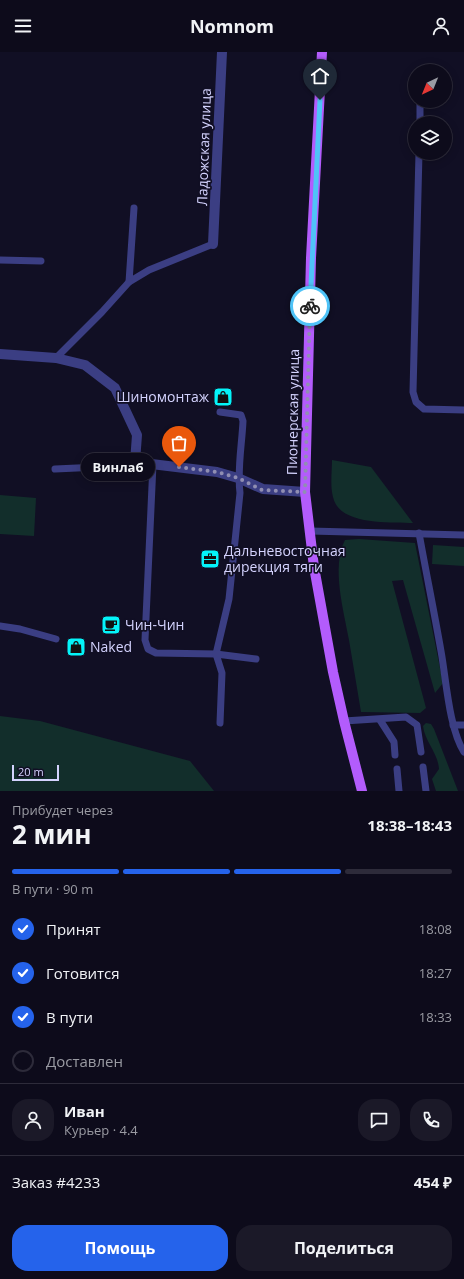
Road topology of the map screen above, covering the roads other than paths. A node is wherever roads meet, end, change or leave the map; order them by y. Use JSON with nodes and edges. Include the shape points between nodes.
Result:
{"nodes":[{"id":1,"x":222,"y":52,"type":"edge"},
{"id":2,"x":322,"y":52,"type":"edge"},
{"id":3,"x":419,"y":160,"type":"edge"},
{"id":4,"x":134,"y":208,"type":"dead end"},
{"id":5,"x":213,"y":244,"type":"joint"},
{"id":6,"x":0,"y":260,"type":"edge"},
{"id":7,"x":41,"y":261,"type":"dead end"},
{"id":8,"x":129,"y":282,"type":"junction"},
{"id":9,"x":0,"y":354,"type":"edge"},
{"id":10,"x":56,"y":358,"type":"junction"},
{"id":11,"x":464,"y":410,"type":"edge"},
{"id":12,"x":220,"y":412,"type":"dead end"},
{"id":13,"x":135,"y":462,"type":"junction"},
{"id":14,"x":154,"y":464,"type":"junction"},
{"id":15,"x":55,"y":469,"type":"dead end"},
{"id":16,"x":238,"y":478,"type":"junction"},
{"id":17,"x":305,"y":492,"type":"junction"},
{"id":18,"x":310,"y":531,"type":"junction"},
{"id":19,"x":419,"y":533,"type":"junction"},
{"id":20,"x":464,"y":535,"type":"edge"},
{"id":21,"x":0,"y":626,"type":"edge"},
{"id":22,"x":56,"y":639,"type":"dead end"},
{"id":23,"x":216,"y":654,"type":"junction"},
{"id":24,"x":256,"y":659,"type":"dead end"},
{"id":25,"x":380,"y":720,"type":"junction"},
{"id":26,"x":344,"y":721,"type":"junction"},
{"id":27,"x":220,"y":723,"type":"dead end"},
{"id":28,"x":453,"y":725,"type":"junction"},
{"id":29,"x":464,"y":725,"type":"edge"},
{"id":30,"x":421,"y":752,"type":"dead end"},
{"id":31,"x":464,"y":752,"type":"edge"},
{"id":32,"x":396,"y":755,"type":"dead end"},
{"id":33,"x":423,"y":767,"type":"dead end"},
{"id":34,"x":397,"y":769,"type":"dead end"},
{"id":35,"x":362,"y":791,"type":"edge"},
{"id":36,"x":399,"y":791,"type":"edge"},
{"id":37,"x":426,"y":791,"type":"edge"}],
"edges":[{"from":1,"to":5,"type":"street","name":"Ладожская улица"},
{"from":2,"to":17,"type":"main road","name":"Пионерская улица","via":[[311,258]]},
{"from":3,"to":11,"type":"lane","via":[[413,392],[416,402],[424,409]]},
{"from":4,"to":8,"type":"lane"},
{"from":5,"to":8,"type":"lane","via":[[149,270]]},
{"from":6,"to":7,"type":"lane"},
{"from":8,"to":10,"type":"lane"},
{"from":9,"to":10,"type":"street"},
{"from":10,"to":13,"type":"street","via":[[86,365],[115,388],[137,435]]},
{"from":12,"to":16,"type":"lane","via":[[241,415],[243,418]]},
{"from":13,"to":14,"type":"street"},
{"from":13,"to":15,"type":"lane","via":[[113,460],[99,467]]},
{"from":14,"to":16,"type":"street","via":[[217,472]]},
{"from":14,"to":23,"type":"lane","via":[[144,640],[148,649],[156,653]]},
{"from":16,"to":17,"type":"street","via":[[262,490]]},
{"from":16,"to":23,"type":"lane","via":[[240,493],[229,599]]},
{"from":17,"to":18,"type":"main road","name":"Пионерская улица"},
{"from":18,"to":19,"type":"lane"},
{"from":18,"to":26,"type":"main road","name":"Пионерская улица","via":[[321,606]]},
{"from":19,"to":20,"type":"lane"},
{"from":19,"to":28,"type":"lane"},
{"from":21,"to":22,"type":"lane","via":[[20,628]]},
{"from":23,"to":24,"type":"lane"},
{"from":23,"to":27,"type":"lane","via":[[222,673]]},
{"from":25,"to":26,"type":"lane"},
{"from":25,"to":30,"type":"lane","via":[[406,717],[417,724]]},
{"from":25,"to":32,"type":"lane","via":[[394,742]]},
{"from":26,"to":35,"type":"main road","name":"Пионерская улица"},
{"from":28,"to":29,"type":"lane"},
{"from":28,"to":31,"type":"lane"},
{"from":33,"to":37,"type":"lane"},
{"from":34,"to":36,"type":"lane"}]}
